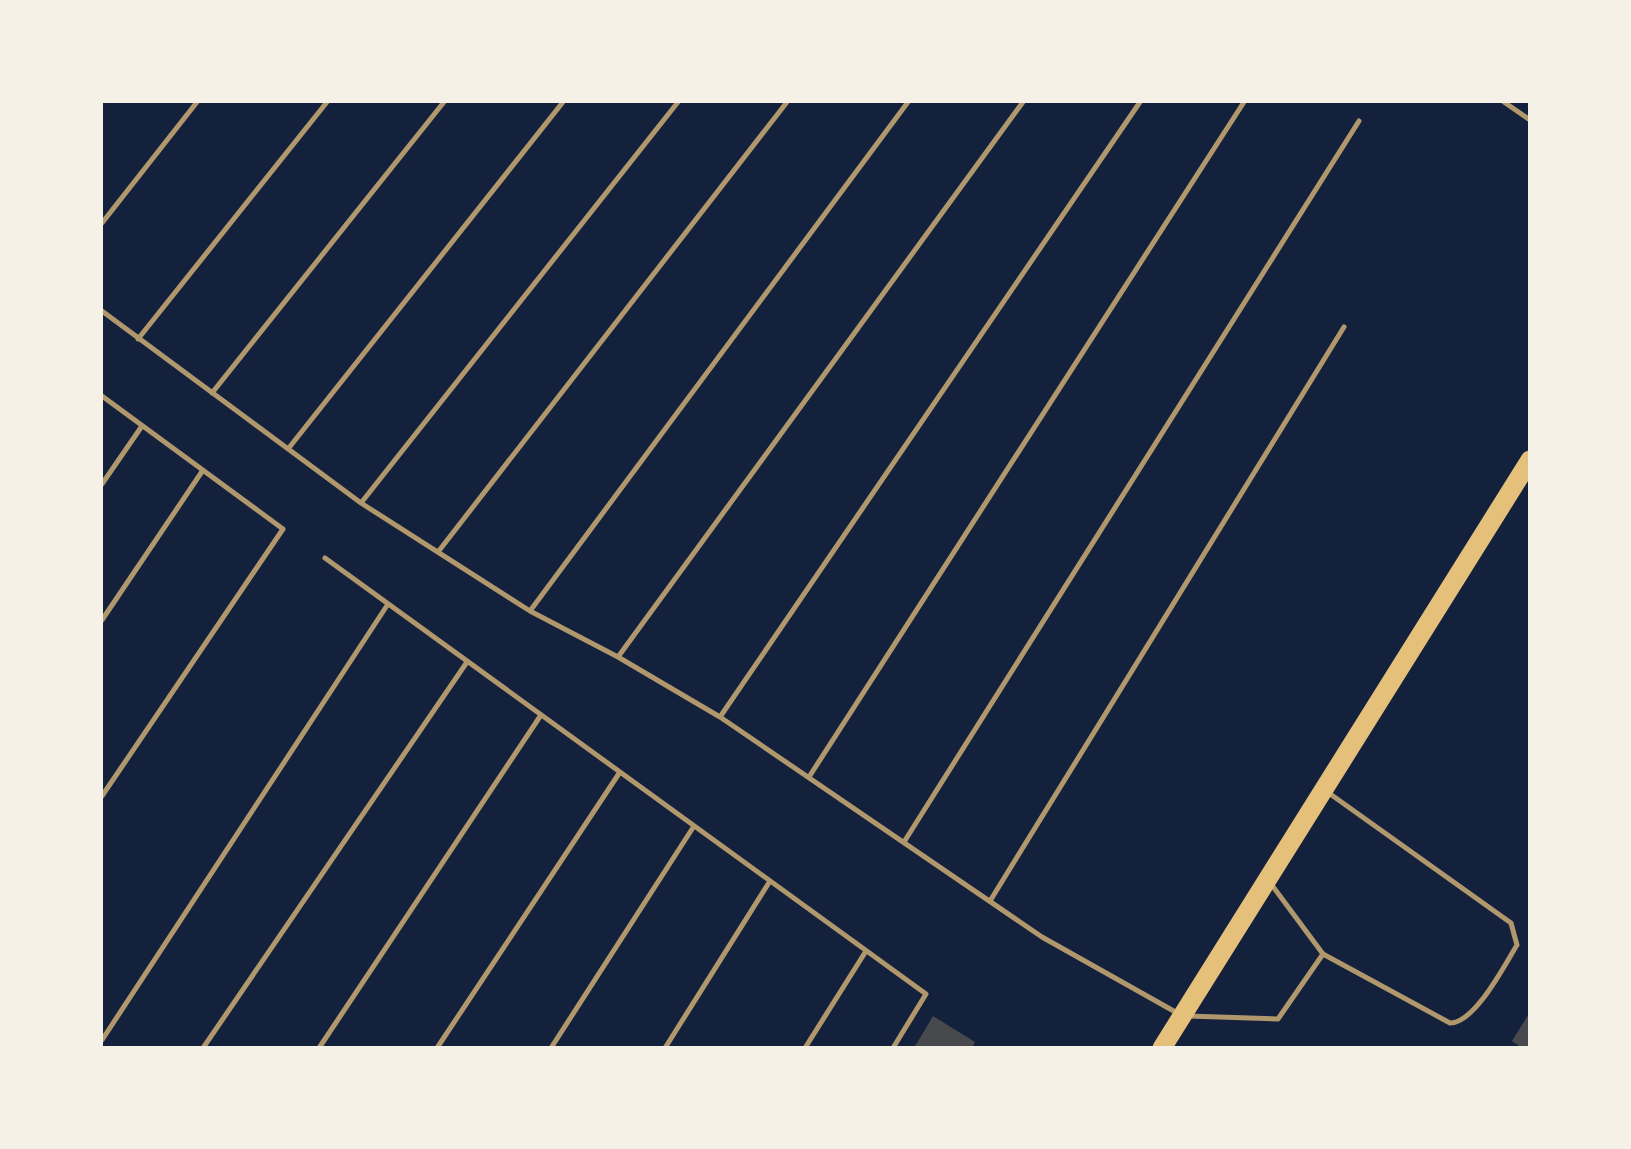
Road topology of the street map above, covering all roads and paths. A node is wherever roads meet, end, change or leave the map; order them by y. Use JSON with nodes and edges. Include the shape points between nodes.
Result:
{"nodes":[{"id":1,"x":197,"y":102,"type":"edge"},
{"id":2,"x":327,"y":102,"type":"edge"},
{"id":3,"x":443,"y":102,"type":"edge"},
{"id":4,"x":563,"y":102,"type":"edge"},
{"id":5,"x":678,"y":102,"type":"edge"},
{"id":6,"x":787,"y":102,"type":"edge"},
{"id":7,"x":908,"y":102,"type":"edge"},
{"id":8,"x":1023,"y":102,"type":"edge"},
{"id":9,"x":1140,"y":102,"type":"edge"},
{"id":10,"x":1244,"y":102,"type":"edge"},
{"id":11,"x":1504,"y":102,"type":"edge"},
{"id":12,"x":1530,"y":120,"type":"edge"},
{"id":13,"x":1359,"y":121,"type":"dead end"},
{"id":14,"x":102,"y":223,"type":"edge"},
{"id":15,"x":102,"y":311,"type":"edge"},
{"id":16,"x":1344,"y":327,"type":"dead end"},
{"id":17,"x":138,"y":339,"type":"junction"},
{"id":18,"x":212,"y":393,"type":"junction"},
{"id":19,"x":102,"y":396,"type":"edge"},
{"id":20,"x":142,"y":426,"type":"junction"},
{"id":21,"x":288,"y":449,"type":"junction"},
{"id":22,"x":1530,"y":460,"type":"edge"},
{"id":23,"x":203,"y":470,"type":"junction"},
{"id":24,"x":102,"y":484,"type":"edge"},
{"id":25,"x":361,"y":503,"type":"junction"},
{"id":26,"x":438,"y":552,"type":"junction"},
{"id":27,"x":324,"y":558,"type":"dead end"},
{"id":28,"x":388,"y":604,"type":"junction"},
{"id":29,"x":530,"y":611,"type":"junction"},
{"id":30,"x":102,"y":620,"type":"edge"},
{"id":31,"x":618,"y":657,"type":"junction"},
{"id":32,"x":467,"y":662,"type":"junction"},
{"id":33,"x":541,"y":715,"type":"junction"},
{"id":34,"x":720,"y":717,"type":"junction"},
{"id":35,"x":620,"y":772,"type":"junction"},
{"id":36,"x":809,"y":777,"type":"junction"},
{"id":37,"x":1323,"y":790,"type":"junction"},
{"id":38,"x":102,"y":796,"type":"edge"},
{"id":39,"x":694,"y":826,"type":"junction"},
{"id":40,"x":904,"y":842,"type":"junction"},
{"id":41,"x":1268,"y":879,"type":"junction"},
{"id":42,"x":770,"y":881,"type":"junction"},
{"id":43,"x":990,"y":901,"type":"junction"},
{"id":44,"x":866,"y":951,"type":"junction"},
{"id":45,"x":1323,"y":954,"type":"junction"},
{"id":46,"x":1182,"y":1016,"type":"junction"},
{"id":47,"x":102,"y":1040,"type":"edge"},
{"id":48,"x":203,"y":1048,"type":"edge"},
{"id":49,"x":319,"y":1048,"type":"edge"},
{"id":50,"x":437,"y":1048,"type":"edge"},
{"id":51,"x":551,"y":1048,"type":"edge"},
{"id":52,"x":665,"y":1048,"type":"edge"},
{"id":53,"x":805,"y":1048,"type":"edge"},
{"id":54,"x":893,"y":1048,"type":"edge"},
{"id":55,"x":1162,"y":1048,"type":"edge"}],
"edges":[{"from":1,"to":14,"type":"lane"},
{"from":2,"to":17,"type":"lane"},
{"from":3,"to":18,"type":"lane"},
{"from":4,"to":21,"type":"lane"},
{"from":5,"to":25,"type":"lane"},
{"from":6,"to":26,"type":"lane"},
{"from":7,"to":29,"type":"lane"},
{"from":8,"to":31,"type":"lane"},
{"from":9,"to":34,"type":"lane"},
{"from":10,"to":36,"type":"lane"},
{"from":11,"to":12,"type":"lane"},
{"from":13,"to":40,"type":"lane"},
{"from":15,"to":17,"type":"lane"},
{"from":16,"to":43,"type":"lane"},
{"from":17,"to":18,"type":"lane"},
{"from":18,"to":21,"type":"lane"},
{"from":19,"to":20,"type":"lane"},
{"from":20,"to":23,"type":"lane"},
{"from":20,"to":24,"type":"lane"},
{"from":21,"to":25,"type":"lane"},
{"from":22,"to":37,"type":"highway"},
{"from":23,"to":30,"type":"lane"},
{"from":23,"to":38,"type":"lane","via":[[283,529]]},
{"from":25,"to":26,"type":"lane"},
{"from":26,"to":29,"type":"lane"},
{"from":27,"to":28,"type":"lane"},
{"from":28,"to":32,"type":"lane"},
{"from":28,"to":47,"type":"lane"},
{"from":29,"to":31,"type":"lane"},
{"from":31,"to":34,"type":"lane"},
{"from":32,"to":33,"type":"lane"},
{"from":32,"to":48,"type":"lane"},
{"from":33,"to":35,"type":"lane"},
{"from":33,"to":49,"type":"lane"},
{"from":34,"to":36,"type":"lane"},
{"from":35,"to":39,"type":"lane"},
{"from":35,"to":50,"type":"lane"},
{"from":36,"to":40,"type":"lane"},
{"from":37,"to":41,"type":"highway"},
{"from":37,"to":45,"type":"lane","via":[[1511,923],[1517,945],[1483,997],[1459,1023],[1450,1023]]},
{"from":39,"to":42,"type":"lane"},
{"from":39,"to":51,"type":"lane"},
{"from":40,"to":43,"type":"lane"},
{"from":41,"to":45,"type":"lane"},
{"from":41,"to":46,"type":"highway"},
{"from":42,"to":44,"type":"lane"},
{"from":42,"to":52,"type":"lane"},
{"from":43,"to":46,"type":"lane","via":[[1042,937]]},
{"from":44,"to":53,"type":"lane"},
{"from":44,"to":54,"type":"lane","via":[[926,994]]},
{"from":45,"to":46,"type":"lane","via":[[1278,1019]]},
{"from":46,"to":55,"type":"highway"}]}
